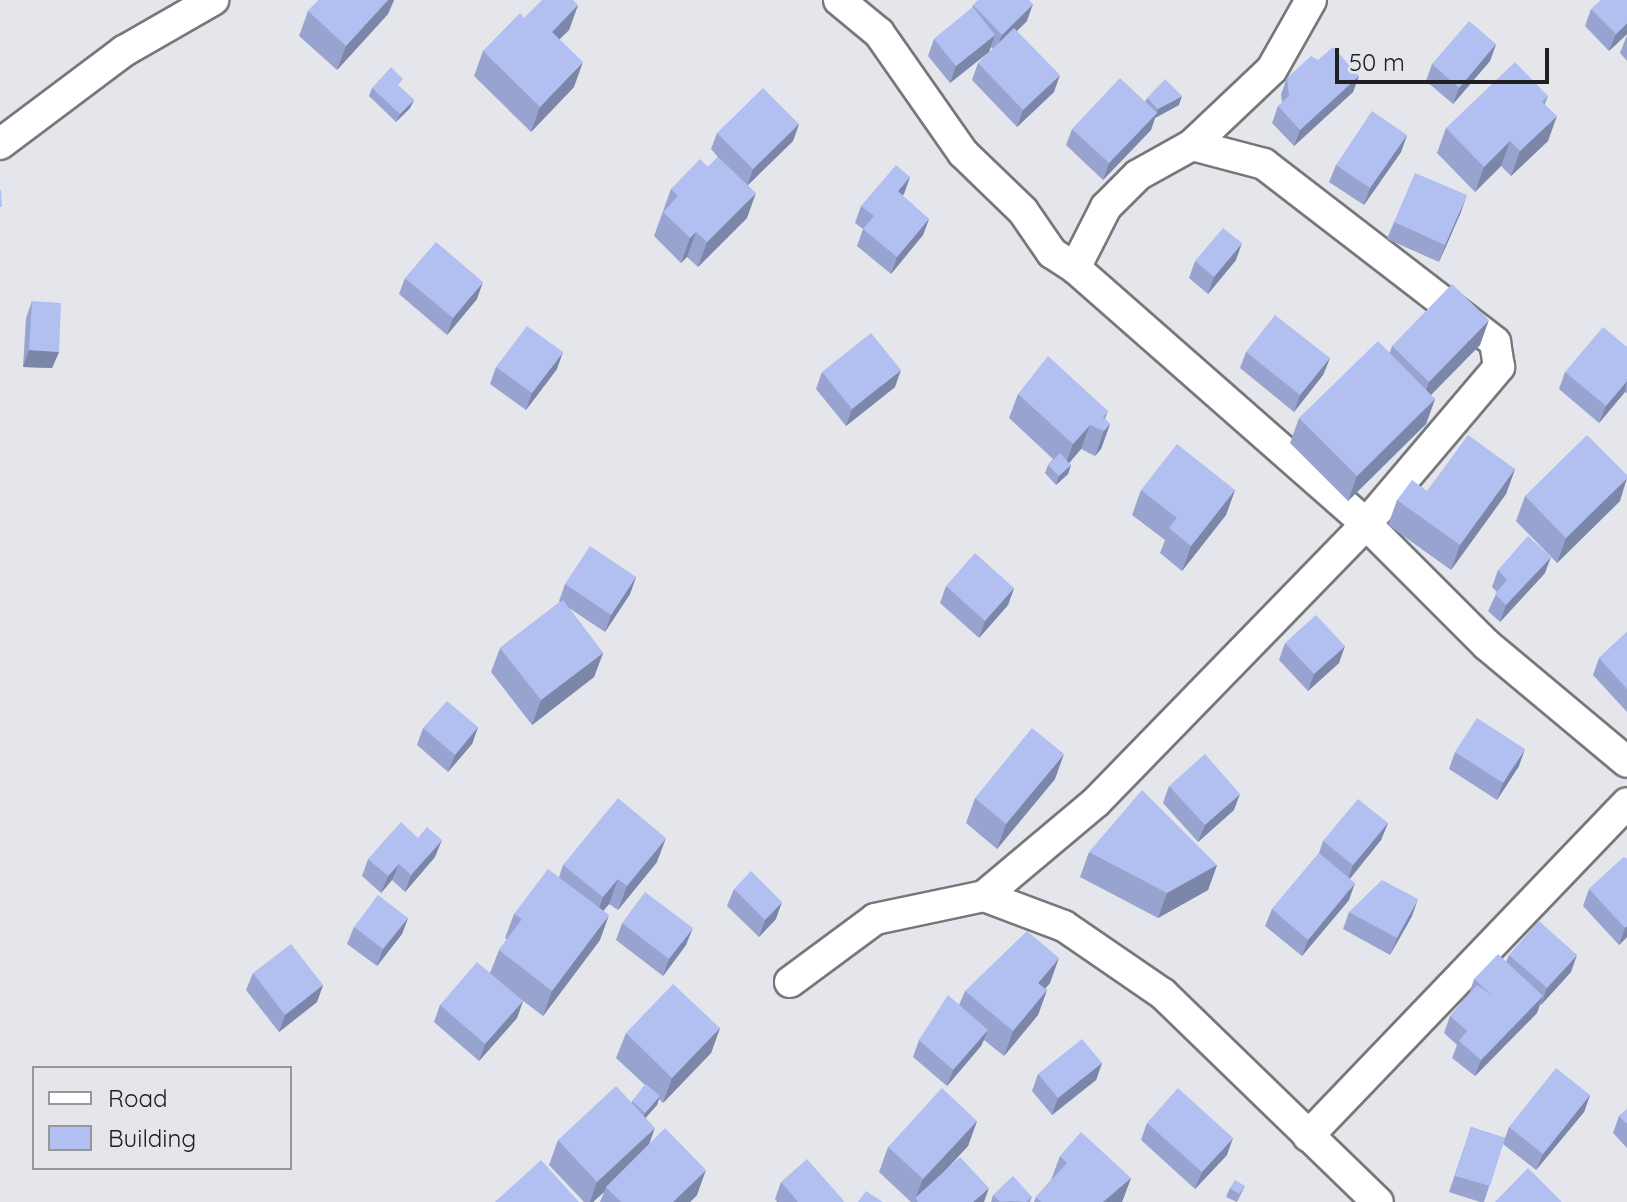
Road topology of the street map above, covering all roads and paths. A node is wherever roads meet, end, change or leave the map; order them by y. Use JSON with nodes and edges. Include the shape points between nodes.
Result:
{"nodes":[{"id":1,"x":213,"y":0,"type":"edge"},
{"id":2,"x":839,"y":0,"type":"edge"},
{"id":3,"x":1311,"y":0,"type":"edge"},
{"id":4,"x":0,"y":144,"type":"edge"},
{"id":5,"x":1192,"y":145,"type":"junction"},
{"id":6,"x":1075,"y":268,"type":"junction"},
{"id":7,"x":1366,"y":524,"type":"junction"},
{"id":8,"x":1627,"y":762,"type":"edge"},
{"id":9,"x":1627,"y":803,"type":"edge"},
{"id":10,"x":984,"y":896,"type":"junction"},
{"id":11,"x":790,"y":982,"type":"dead end"},
{"id":12,"x":1308,"y":1136,"type":"junction"},
{"id":13,"x":1378,"y":1202,"type":"edge"}],
"edges":[{"from":1,"to":4,"type":"street","via":[[124,51]]},
{"from":2,"to":6,"type":"street","via":[[879,33],[963,153],[1023,211],[1052,253]]},
{"from":3,"to":5,"type":"street","via":[[1272,69]]},
{"from":5,"to":6,"type":"street","via":[[1138,175],[1106,207]]},
{"from":5,"to":7,"type":"street","via":[[1264,164],[1495,342],[1499,367]]},
{"from":6,"to":7,"type":"street"},
{"from":7,"to":8,"type":"street","via":[[1487,645]]},
{"from":7,"to":10,"type":"street","via":[[1096,802]]},
{"from":9,"to":12,"type":"street"},
{"from":10,"to":11,"type":"street","via":[[875,919]]},
{"from":10,"to":12,"type":"street","via":[[1064,926],[1163,994]]},
{"from":12,"to":13,"type":"street"}]}
